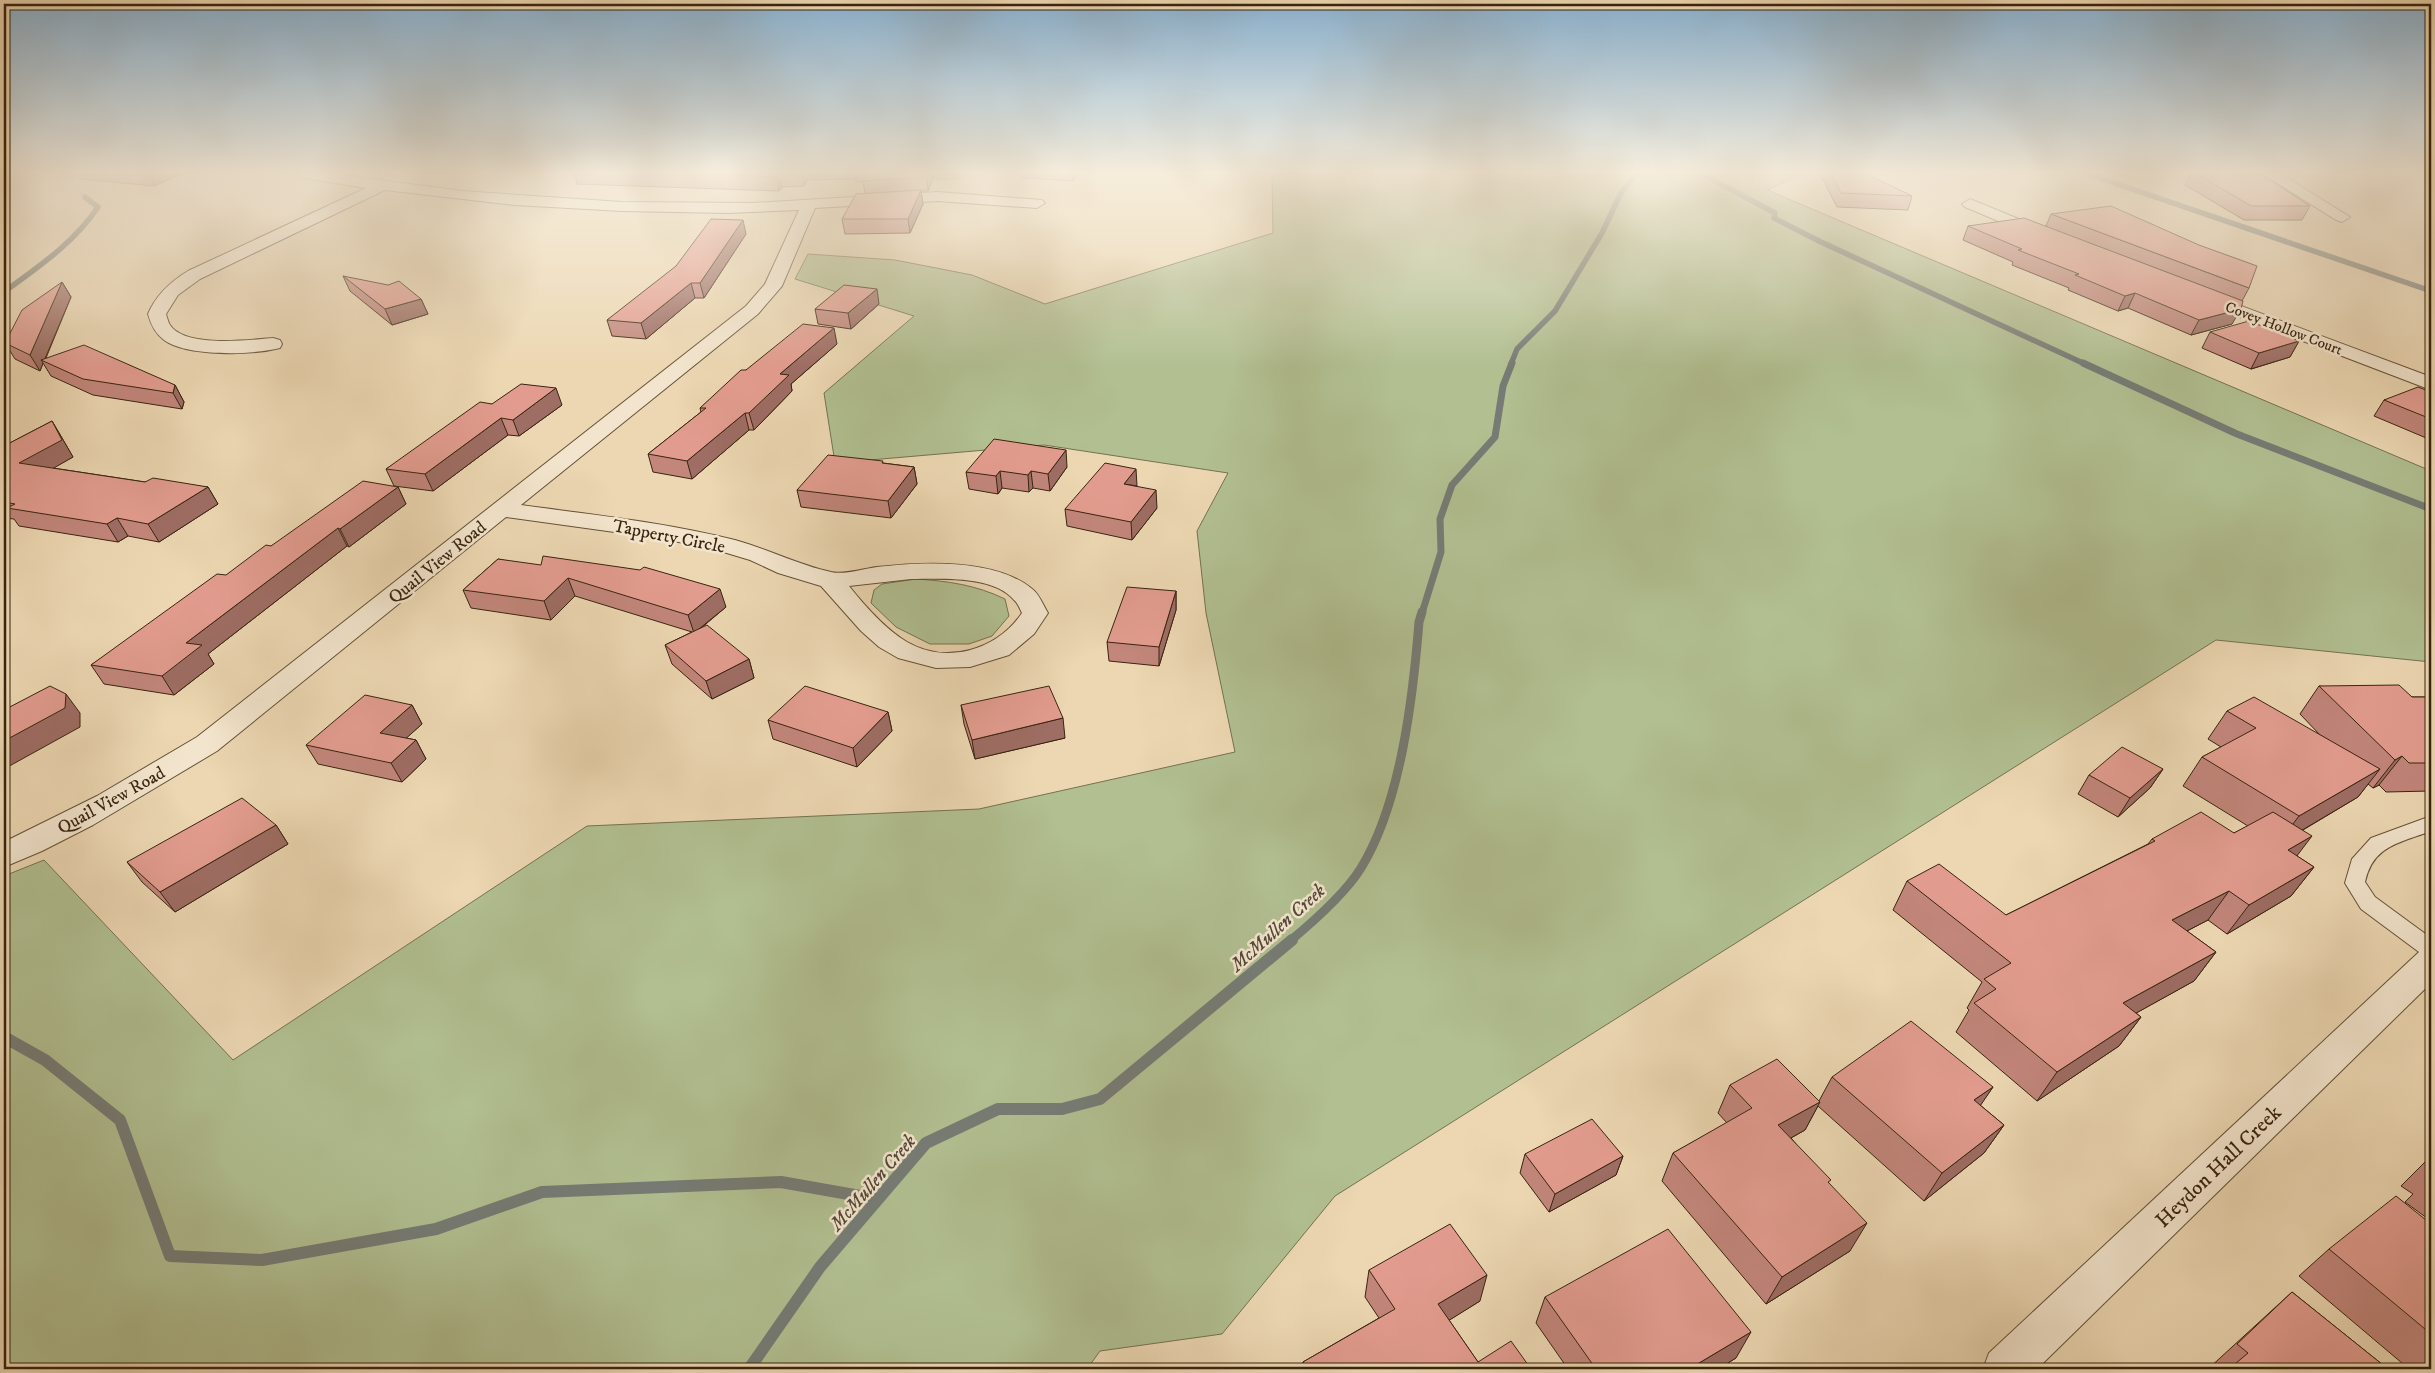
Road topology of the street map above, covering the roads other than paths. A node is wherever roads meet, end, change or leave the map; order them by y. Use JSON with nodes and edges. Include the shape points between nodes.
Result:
{"nodes":[{"id":1,"x":272,"y":238,"type":"edge"},
{"id":2,"x":794,"y":238,"type":"edge"},
{"id":3,"x":2050,"y":238,"type":"edge"},
{"id":4,"x":2055,"y":240,"type":"edge"},
{"id":5,"x":2191,"y":292,"type":"edge"},
{"id":6,"x":273,"y":344,"type":"dead end"},
{"id":7,"x":2431,"y":384,"type":"edge"},
{"id":8,"x":503,"y":510,"type":"junction"},
{"id":9,"x":830,"y":581,"type":"junction"},
{"id":10,"x":2431,"y":823,"type":"edge"},
{"id":11,"x":4,"y":854,"type":"edge"},
{"id":12,"x":2431,"y":949,"type":"edge"},
{"id":13,"x":2431,"y":962,"type":"edge"},
{"id":14,"x":2005,"y":1369,"type":"edge"}],
"edges":[{"from":1,"to":6,"type":"street","via":[[194,275],[171,291],[156,314],[163,330],[180,341],[195,345]]},
{"from":2,"to":8,"type":"street","name":"Quail View Road","via":[[774,286],[761,302]]},
{"from":3,"to":4,"type":"street"},
{"from":5,"to":7,"type":"street","name":"Covey Hollow Court"},
{"from":8,"to":9,"type":"street","name":"Tapperty Circle","via":[[714,542]]},
{"from":8,"to":11,"type":"street","name":"Quail View Road","via":[[207,744],[131,792]]},
{"from":9,"to":9,"type":"street","name":"Tapperty Circle","via":[[888,642],[917,656],[952,660],[980,657],[1002,650],[1026,630],[1035,613],[1032,601],[1018,589],[992,578],[957,572],[886,573]]},
{"from":10,"to":12,"type":"lane","via":[[2378,843],[2359,864],[2356,883],[2368,903]]},
{"from":13,"to":14,"type":"street","name":"Heydon Hall Creek"}]}
